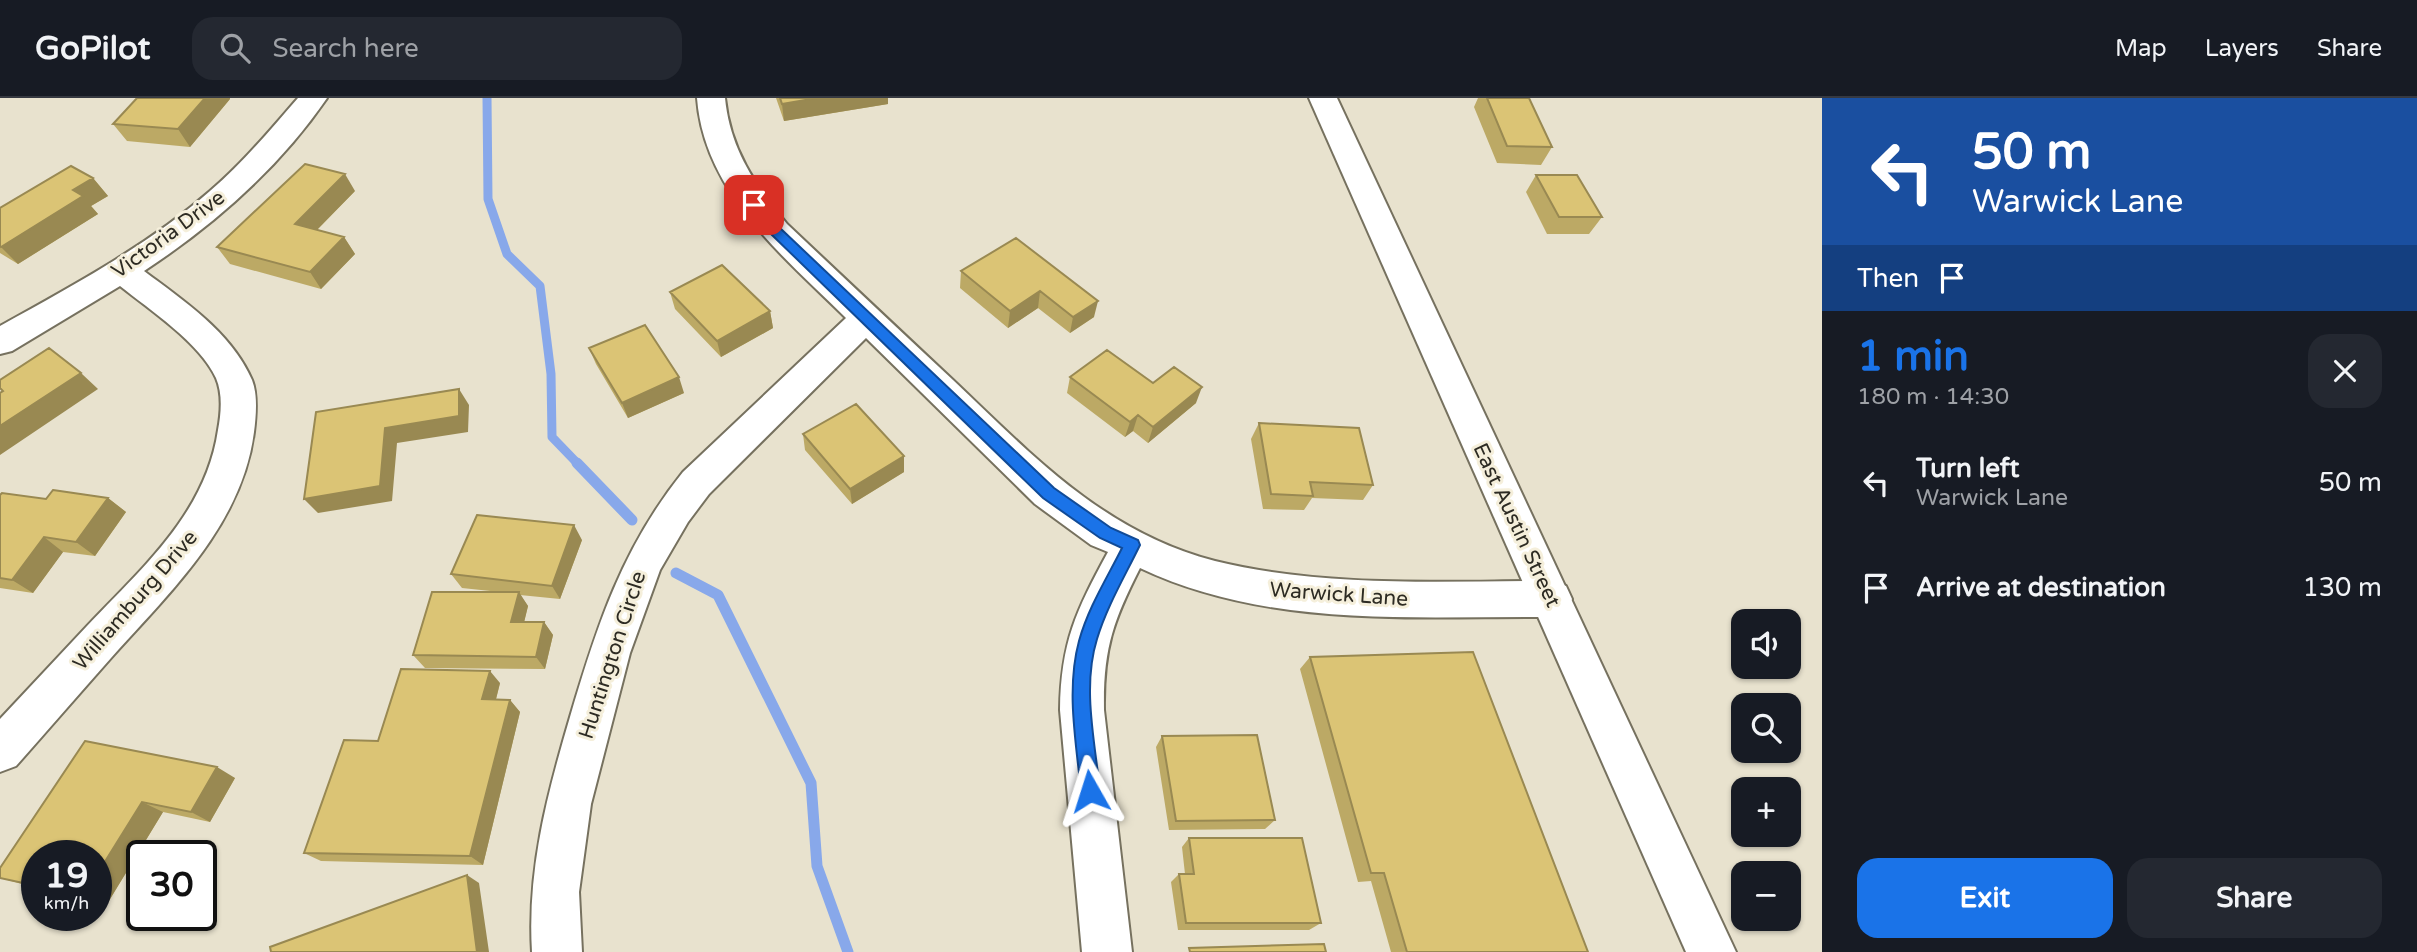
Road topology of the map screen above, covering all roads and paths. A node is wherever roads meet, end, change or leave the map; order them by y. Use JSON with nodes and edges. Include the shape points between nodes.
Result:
{"nodes":[{"id":1,"x":313,"y":98,"type":"edge"},
{"id":2,"x":711,"y":98,"type":"edge"},
{"id":3,"x":1323,"y":98,"type":"edge"},
{"id":4,"x":122,"y":271,"type":"junction"},
{"id":5,"x":866,"y":318,"type":"junction"},
{"id":6,"x":0,"y":342,"type":"edge"},
{"id":7,"x":1132,"y":545,"type":"junction"},
{"id":8,"x":1552,"y":599,"type":"junction"},
{"id":9,"x":0,"y":751,"type":"edge"},
{"id":10,"x":557,"y":952,"type":"edge"},
{"id":11,"x":1107,"y":952,"type":"edge"},
{"id":12,"x":1711,"y":952,"type":"edge"}],
"edges":[{"from":1,"to":4,"type":"street","name":"Victoria Drive","via":[[219,200]]},
{"from":2,"to":5,"type":"street","name":"Warwick Lane","via":[[723,155],[754,205]]},
{"from":3,"to":8,"type":"street","name":"East Austin Street"},
{"from":4,"to":6,"type":"street","name":"Victoria Drive"},
{"from":4,"to":9,"type":"street","name":"Williamburg Drive","via":[[224,360],[235,382],[239,406],[235,445],[220,491],[201,525],[163,573]]},
{"from":5,"to":7,"type":"street","name":"Warwick Lane","via":[[1048,493],[1105,533]]},
{"from":5,"to":10,"type":"street","name":"Huntington Circle","via":[[696,483],[671,511],[635,576],[566,804],[554,888]]},
{"from":7,"to":8,"type":"street","name":"Warwick Lane","via":[[1214,578],[1296,595]]},
{"from":7,"to":11,"type":"street","via":[[1101,606],[1088,641],[1083,674],[1082,710]]},
{"from":8,"to":12,"type":"street","name":"East Austin Street"}]}
